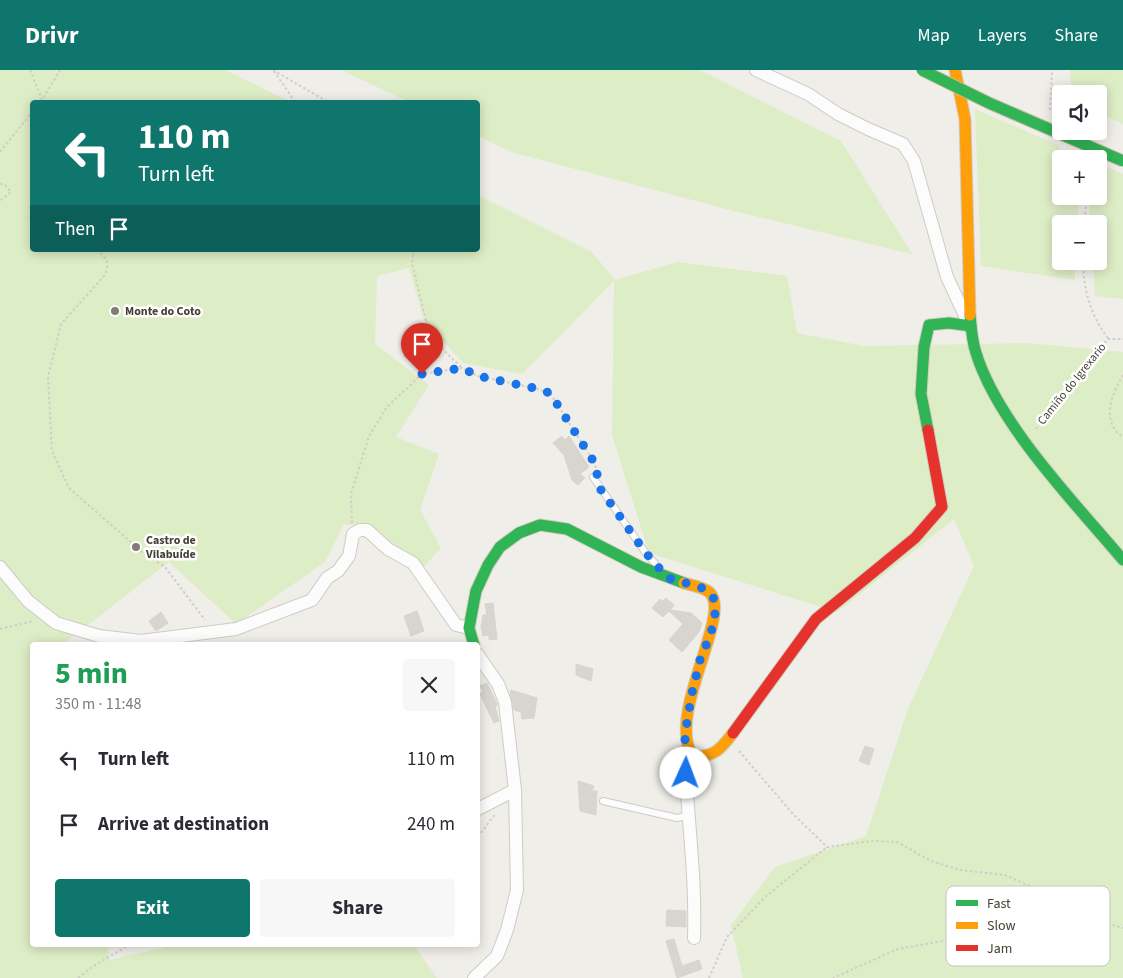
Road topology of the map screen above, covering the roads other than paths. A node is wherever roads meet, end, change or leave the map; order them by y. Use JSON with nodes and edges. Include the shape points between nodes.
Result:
{"nodes":[{"id":1,"x":756,"y":70,"type":"edge"},
{"id":2,"x":922,"y":70,"type":"edge"},
{"id":3,"x":955,"y":70,"type":"edge"},
{"id":4,"x":1123,"y":161,"type":"edge"},
{"id":5,"x":971,"y":326,"type":"junction"},
{"id":6,"x":595,"y":474,"type":"road end"},
{"id":7,"x":1123,"y":560,"type":"edge"},
{"id":8,"x":0,"y":566,"type":"edge"},
{"id":9,"x":668,"y":578,"type":"junction"},
{"id":10,"x":469,"y":628,"type":"junction"},
{"id":11,"x":473,"y":642,"type":"edge"},
{"id":12,"x":480,"y":657,"type":"edge"},
{"id":13,"x":689,"y":754,"type":"junction"},
{"id":14,"x":515,"y":790,"type":"junction"},
{"id":15,"x":603,"y":800,"type":"dead end"},
{"id":16,"x":480,"y":808,"type":"edge"},
{"id":17,"x":690,"y":815,"type":"junction"},
{"id":18,"x":694,"y":938,"type":"dead end"},
{"id":19,"x":474,"y":978,"type":"edge"}],
"edges":[{"from":1,"to":5,"type":"street","via":[[903,144],[914,161],[947,277]]},
{"from":2,"to":4,"type":"main road","bridge":true},
{"from":3,"to":5,"type":"main road","via":[[965,119]]},
{"from":5,"to":7,"type":"main road","via":[[978,361],[1003,406],[1027,441]]},
{"from":5,"to":13,"type":"main road","via":[[929,325],[924,347],[921,394],[942,507],[915,538],[816,618],[722,748],[699,758]]},
{"from":6,"to":9,"type":"lane","via":[[645,552]]},
{"from":8,"to":10,"type":"street","via":[[28,601],[56,623],[100,636],[141,641],[236,630],[312,600],[327,578],[338,571],[349,556],[353,534],[367,530],[388,549],[413,563],[456,625]]},
{"from":9,"to":10,"type":"main road","via":[[616,555],[589,538],[567,529],[540,525],[519,533],[500,547],[476,591]]},
{"from":9,"to":13,"type":"main road","via":[[709,592],[716,609],[692,693],[685,740]]},
{"from":10,"to":11,"type":"main road"},
{"from":12,"to":14,"type":"street","via":[[498,684],[505,702]]},
{"from":13,"to":17,"type":"street","via":[[685,762]]},
{"from":14,"to":16,"type":"street"},
{"from":14,"to":19,"type":"street","via":[[517,890],[497,956]]},
{"from":15,"to":17,"type":"lane","via":[[677,818]]},
{"from":17,"to":18,"type":"street"}]}
